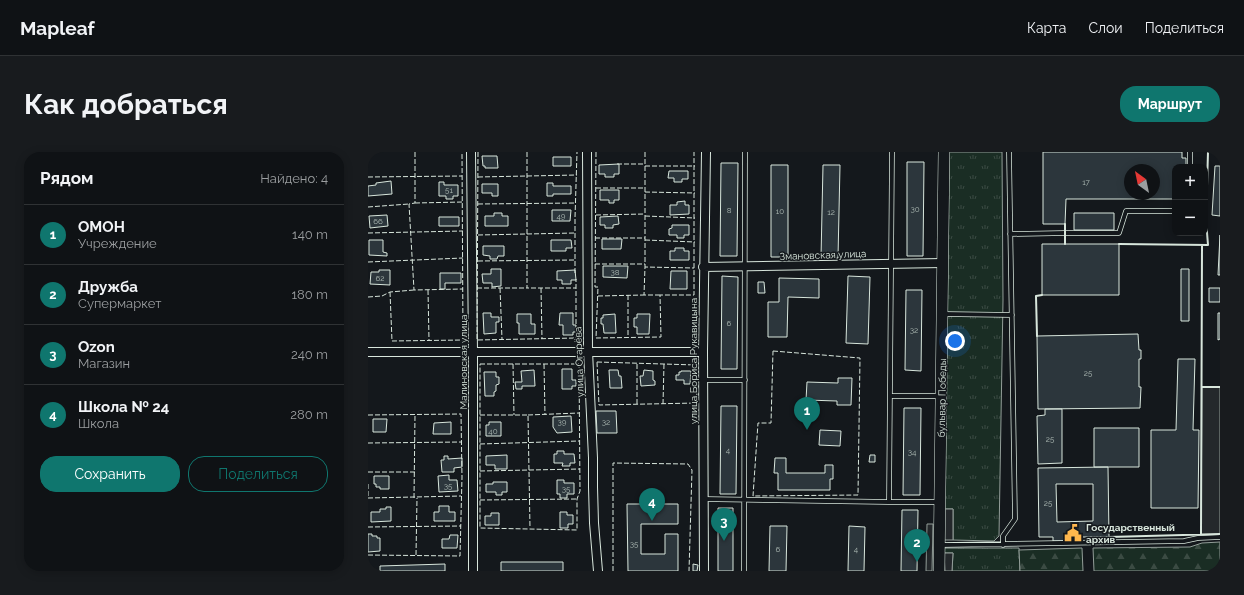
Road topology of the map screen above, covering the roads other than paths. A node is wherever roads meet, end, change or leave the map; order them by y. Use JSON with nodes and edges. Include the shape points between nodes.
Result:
{"nodes":[{"id":1,"x":471,"y":152,"type":"edge"},
{"id":2,"x":587,"y":152,"type":"edge"},
{"id":3,"x":706,"y":152,"type":"edge"},
{"id":4,"x":745,"y":152,"type":"edge"},
{"id":5,"x":892,"y":152,"type":"edge"},
{"id":6,"x":944,"y":152,"type":"edge"},
{"id":7,"x":1009,"y":152,"type":"edge"},
{"id":8,"x":1190,"y":152,"type":"edge"},
{"id":9,"x":1190,"y":164,"type":"edge"},
{"id":10,"x":1172,"y":211,"type":"edge"},
{"id":11,"x":1010,"y":234,"type":"junction"},
{"id":12,"x":892,"y":263,"type":"junction"},
{"id":13,"x":943,"y":263,"type":"junction"},
{"id":14,"x":745,"y":267,"type":"junction"},
{"id":15,"x":703,"y":268,"type":"junction"},
{"id":16,"x":943,"y":314,"type":"junction"},
{"id":17,"x":1012,"y":315,"type":"junction"},
{"id":18,"x":588,"y":351,"type":"junction"},
{"id":19,"x":368,"y":352,"type":"edge"},
{"id":20,"x":473,"y":352,"type":"junction"},
{"id":21,"x":703,"y":352,"type":"junction"},
{"id":22,"x":703,"y":380,"type":"junction"},
{"id":23,"x":745,"y":380,"type":"junction"},
{"id":24,"x":890,"y":396,"type":"junction"},
{"id":25,"x":942,"y":396,"type":"junction"},
{"id":26,"x":703,"y":499,"type":"junction"},
{"id":27,"x":745,"y":500,"type":"junction"},
{"id":28,"x":889,"y":502,"type":"junction"},
{"id":29,"x":940,"y":502,"type":"junction"},
{"id":30,"x":1220,"y":537,"type":"edge"},
{"id":31,"x":939,"y":545,"type":"junction"},
{"id":32,"x":1003,"y":545,"type":"junction"},
{"id":33,"x":473,"y":571,"type":"edge"},
{"id":34,"x":598,"y":571,"type":"edge"},
{"id":35,"x":704,"y":571,"type":"edge"},
{"id":36,"x":744,"y":571,"type":"edge"},
{"id":37,"x":939,"y":571,"type":"edge"}],
"edges":[{"from":1,"to":20,"type":"street","name":"Малиновская улица"},
{"from":2,"to":18,"type":"street","name":"улица Огарёва"},
{"from":3,"to":15,"type":"street","name":"улица Бориса Рукавицына"},
{"from":4,"to":14,"type":"lane"},
{"from":5,"to":12,"type":"lane"},
{"from":6,"to":13,"type":"street","name":"бульвар Победы"},
{"from":7,"to":11,"type":"lane"},
{"from":8,"to":9,"type":"lane"},
{"from":10,"to":11,"type":"lane","via":[[1126,211],[1119,233]]},
{"from":11,"to":17,"type":"lane"},
{"from":12,"to":13,"type":"street","name":"Змановская улица"},
{"from":12,"to":14,"type":"street","name":"Змановская улица"},
{"from":12,"to":24,"type":"lane"},
{"from":13,"to":16,"type":"street","name":"бульвар Победы"},
{"from":14,"to":15,"type":"street","name":"Змановская улица"},
{"from":14,"to":23,"type":"lane"},
{"from":15,"to":21,"type":"street","name":"улица Бориса Рукавицына"},
{"from":16,"to":17,"type":"lane"},
{"from":16,"to":25,"type":"street","name":"бульвар Победы"},
{"from":17,"to":32,"type":"lane","via":[[1015,519],[1003,536]]},
{"from":18,"to":20,"type":"street"},
{"from":18,"to":21,"type":"street"},
{"from":18,"to":34,"type":"street","name":"улица Огарёва"},
{"from":19,"to":20,"type":"street"},
{"from":20,"to":33,"type":"street","name":"Малиновская улица"},
{"from":21,"to":22,"type":"street","name":"улица Бориса Рукавицына"},
{"from":22,"to":23,"type":"lane"},
{"from":22,"to":26,"type":"street","name":"улица Бориса Рукавицына"},
{"from":23,"to":27,"type":"lane"},
{"from":24,"to":25,"type":"lane"},
{"from":24,"to":28,"type":"lane"},
{"from":25,"to":29,"type":"street","name":"бульвар Победы"},
{"from":26,"to":27,"type":"lane"},
{"from":26,"to":35,"type":"street","name":"улица Бориса Рукавицына"},
{"from":27,"to":28,"type":"lane"},
{"from":27,"to":36,"type":"lane"},
{"from":28,"to":29,"type":"lane"},
{"from":29,"to":31,"type":"street","name":"бульвар Победы"},
{"from":30,"to":32,"type":"lane","via":[[1184,541]]},
{"from":31,"to":32,"type":"lane"},
{"from":31,"to":37,"type":"street","name":"бульвар Победы"}]}
